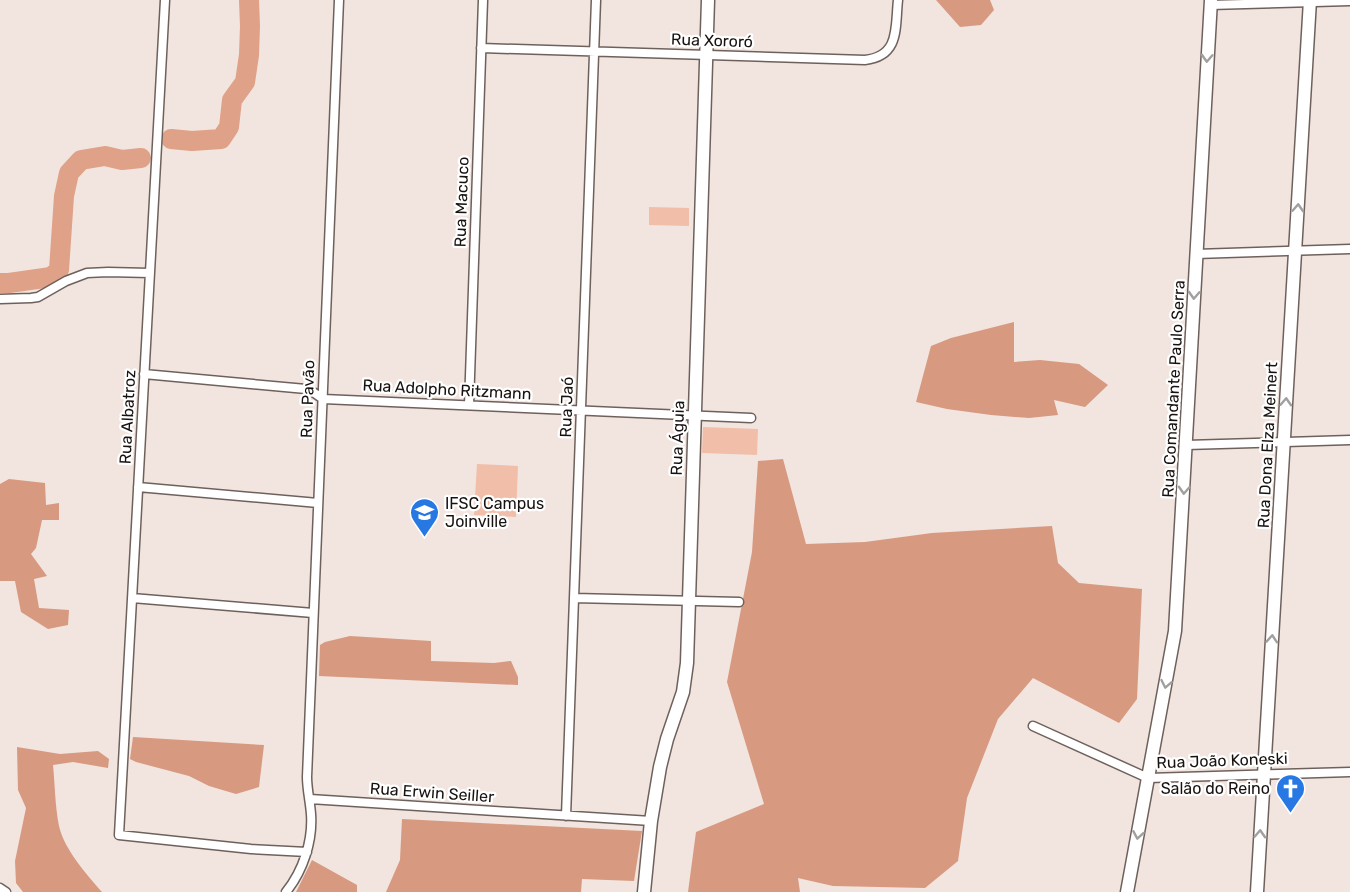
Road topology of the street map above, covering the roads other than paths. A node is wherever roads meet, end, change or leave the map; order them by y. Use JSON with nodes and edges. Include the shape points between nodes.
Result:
{"nodes":[{"id":1,"x":165,"y":0,"type":"edge"},
{"id":2,"x":339,"y":0,"type":"edge"},
{"id":3,"x":483,"y":0,"type":"edge"},
{"id":4,"x":596,"y":0,"type":"edge"},
{"id":5,"x":708,"y":0,"type":"edge"},
{"id":6,"x":898,"y":0,"type":"edge"},
{"id":7,"x":1310,"y":1,"type":"edge"},
{"id":8,"x":1350,"y":1,"type":"edge"},
{"id":9,"x":1210,"y":3,"type":"edge"},
{"id":10,"x":481,"y":48,"type":"junction"},
{"id":11,"x":594,"y":52,"type":"junction"},
{"id":12,"x":706,"y":55,"type":"junction"},
{"id":13,"x":1350,"y":249,"type":"edge"},
{"id":14,"x":1295,"y":251,"type":"junction"},
{"id":15,"x":1196,"y":254,"type":"junction"},
{"id":16,"x":150,"y":273,"type":"junction"},
{"id":17,"x":0,"y":299,"type":"edge"},
{"id":18,"x":144,"y":374,"type":"junction"},
{"id":19,"x":322,"y":399,"type":"junction"},
{"id":20,"x":469,"y":405,"type":"junction"},
{"id":21,"x":581,"y":411,"type":"junction"},
{"id":22,"x":695,"y":415,"type":"junction"},
{"id":23,"x":751,"y":418,"type":"dead end"},
{"id":24,"x":1350,"y":440,"type":"edge"},
{"id":25,"x":1283,"y":442,"type":"junction"},
{"id":26,"x":1186,"y":445,"type":"junction"},
{"id":27,"x":138,"y":487,"type":"junction"},
{"id":28,"x":318,"y":503,"type":"junction"},
{"id":29,"x":132,"y":598,"type":"junction"},
{"id":30,"x":574,"y":598,"type":"junction"},
{"id":31,"x":689,"y":601,"type":"junction"},
{"id":32,"x":738,"y":602,"type":"dead end"},
{"id":33,"x":314,"y":613,"type":"junction"},
{"id":34,"x":1034,"y":726,"type":"dead end"},
{"id":35,"x":1350,"y":772,"type":"edge"},
{"id":36,"x":1264,"y":774,"type":"junction"},
{"id":37,"x":1148,"y":778,"type":"junction"},
{"id":38,"x":310,"y":799,"type":"junction"},
{"id":39,"x":566,"y":816,"type":"junction"},
{"id":40,"x":651,"y":821,"type":"junction"},
{"id":41,"x":307,"y":852,"type":"junction"},
{"id":42,"x":286,"y":892,"type":"edge"},
{"id":43,"x":644,"y":892,"type":"edge"},
{"id":44,"x":1127,"y":892,"type":"edge"},
{"id":45,"x":1257,"y":892,"type":"edge"}],
"edges":[{"from":1,"to":16,"type":"street","name":"Rua Albatroz"},
{"from":2,"to":19,"type":"street","name":"Rua Pavão"},
{"from":3,"to":10,"type":"street","name":"Rua Macuco"},
{"from":4,"to":11,"type":"street","name":"Rua Jaó"},
{"from":5,"to":12,"type":"street","name":"Rua Águia"},
{"from":6,"to":12,"type":"street","name":"Rua Xororó","via":[[891,46],[874,58]]},
{"from":7,"to":8,"type":"street"},
{"from":7,"to":9,"type":"street"},
{"from":14,"to":7,"type":"street","name":"Rua Dona Elza Meinert","one_way":true},
{"from":9,"to":15,"type":"street","name":"Rua Comandante Paulo Serra","one_way":true},
{"from":10,"to":11,"type":"street","name":"Rua Xororó"},
{"from":10,"to":20,"type":"street","name":"Rua Macuco"},
{"from":11,"to":12,"type":"street","name":"Rua Xororó"},
{"from":11,"to":21,"type":"street","name":"Rua Jaó"},
{"from":12,"to":22,"type":"street","name":"Rua Águia"},
{"from":13,"to":14,"type":"street"},
{"from":14,"to":15,"type":"street"},
{"from":25,"to":14,"type":"street","name":"Rua Dona Elza Meinert","one_way":true},
{"from":15,"to":26,"type":"street","name":"Rua Comandante Paulo Serra","one_way":true},
{"from":16,"to":17,"type":"street","via":[[87,273],[38,297]]},
{"from":16,"to":18,"type":"street","name":"Rua Albatroz"},
{"from":18,"to":19,"type":"street","name":"Rua Adolpho Ritzmann","via":[[306,389]]},
{"from":18,"to":27,"type":"street","name":"Rua Albatroz"},
{"from":19,"to":20,"type":"street","name":"Rua Adolpho Ritzmann"},
{"from":19,"to":28,"type":"street","name":"Rua Pavão"},
{"from":20,"to":21,"type":"street","name":"Rua Adolpho Ritzmann"},
{"from":21,"to":22,"type":"street","name":"Rua Adolpho Ritzmann"},
{"from":21,"to":30,"type":"street","name":"Rua Jaó"},
{"from":22,"to":23,"type":"street","name":"Rua Adolpho Ritzmann"},
{"from":22,"to":31,"type":"street","name":"Rua Águia"},
{"from":24,"to":25,"type":"street"},
{"from":25,"to":26,"type":"street"},
{"from":36,"to":25,"type":"street","name":"Rua Dona Elza Meinert","one_way":true},
{"from":26,"to":37,"type":"street","name":"Rua Comandante Paulo Serra","one_way":true,"via":[[1175,638]]},
{"from":27,"to":28,"type":"street"},
{"from":27,"to":29,"type":"street","name":"Rua Albatroz"},
{"from":28,"to":33,"type":"street","name":"Rua Pavão"},
{"from":29,"to":33,"type":"street"},
{"from":29,"to":41,"type":"street","name":"Rua Albatroz","via":[[119,836]]},
{"from":30,"to":31,"type":"street"},
{"from":30,"to":39,"type":"street","name":"Rua Jaó"},
{"from":31,"to":32,"type":"street"},
{"from":31,"to":40,"type":"street","name":"Rua Águia","via":[[683,692],[663,753]]},
{"from":33,"to":38,"type":"street","name":"Rua Pavão","via":[[307,777]]},
{"from":34,"to":37,"type":"street","name":"Rua João Koneski"},
{"from":35,"to":36,"type":"street","name":"Rua João Koneski"},
{"from":36,"to":37,"type":"street","name":"Rua João Koneski"},
{"from":45,"to":36,"type":"street","name":"Rua Dona Elza Meinert","one_way":true},
{"from":37,"to":44,"type":"street","name":"Rua Comandante Paulo Serra","one_way":true},
{"from":38,"to":39,"type":"street","name":"Rua Erwin Seiller"},
{"from":38,"to":41,"type":"street","via":[[312,827]]},
{"from":39,"to":40,"type":"street","name":"Rua Erwin Seiller"},
{"from":40,"to":43,"type":"street","name":"Rua Águia"},
{"from":41,"to":42,"type":"street"}]}
